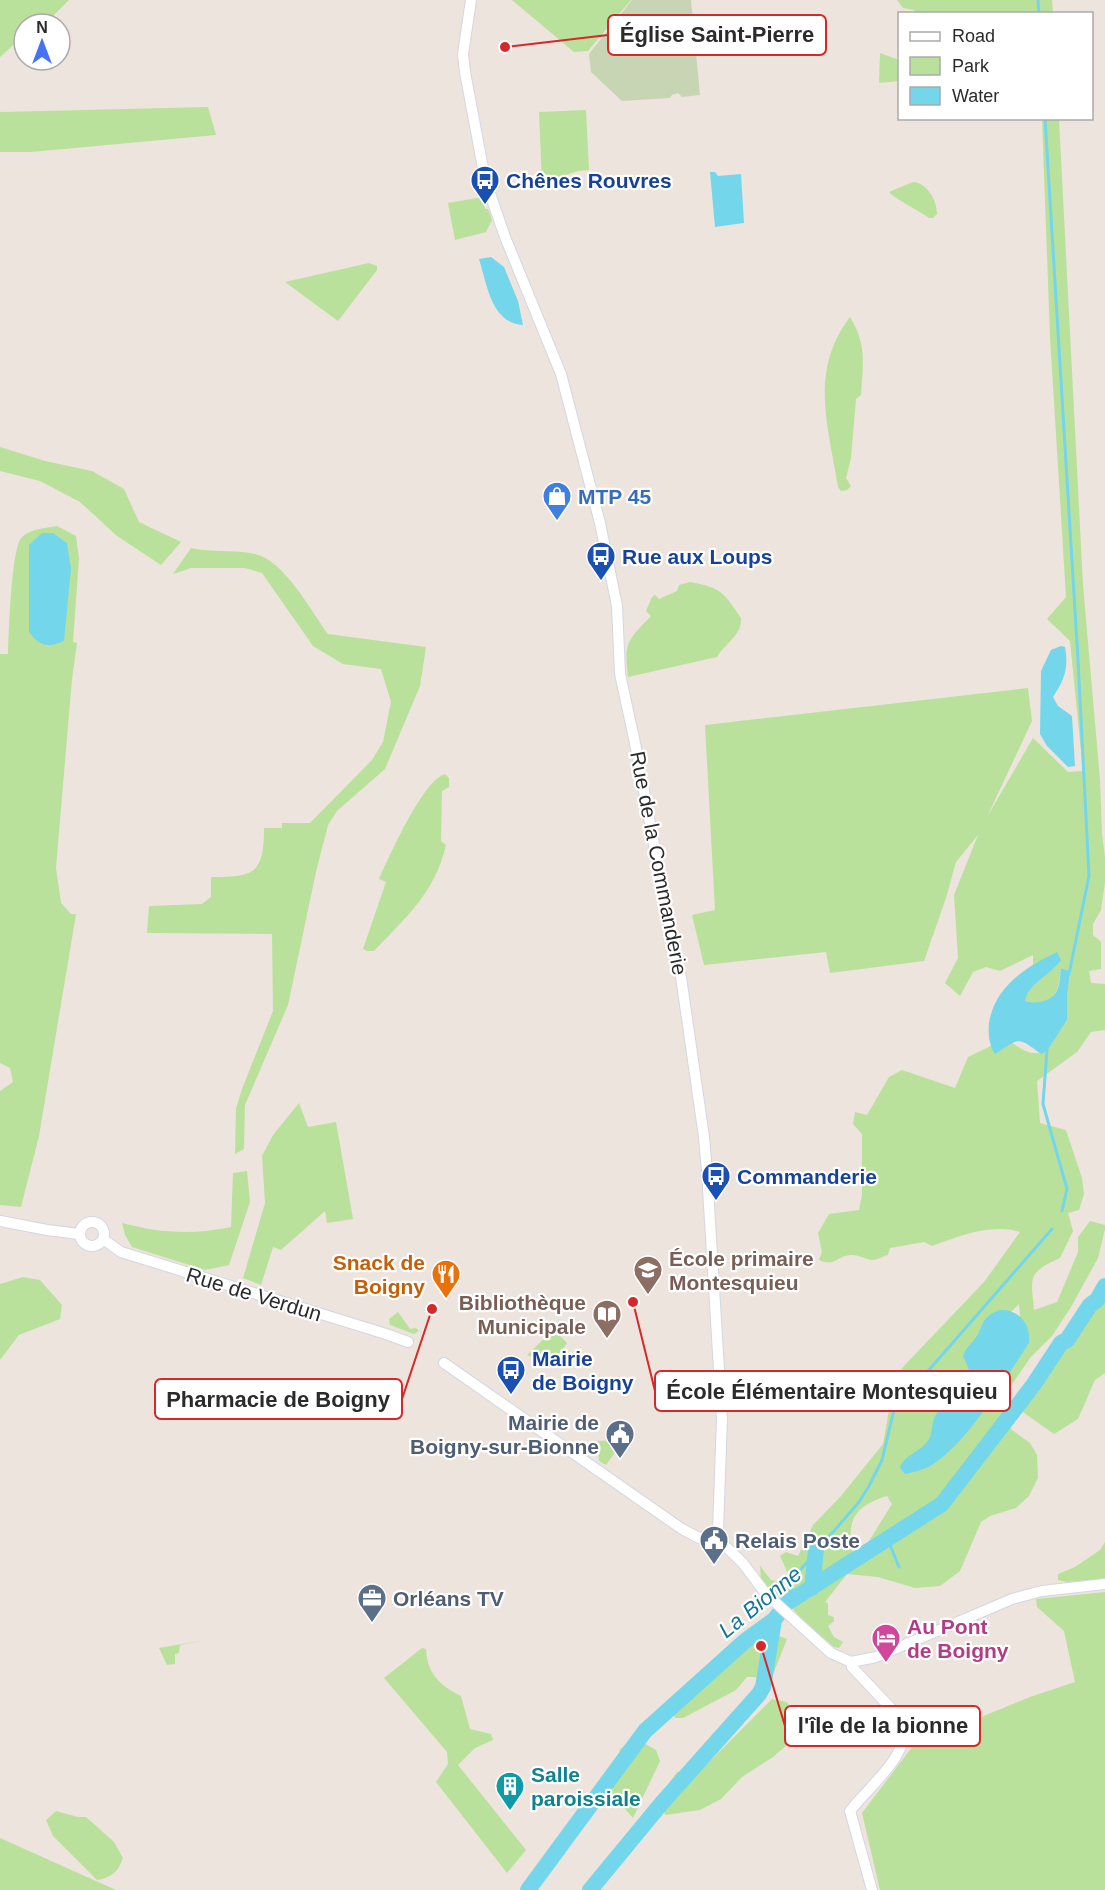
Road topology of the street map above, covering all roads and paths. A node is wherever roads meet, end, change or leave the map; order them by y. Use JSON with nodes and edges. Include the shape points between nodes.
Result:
{"nodes":[{"id":1,"x":471,"y":0,"type":"edge"},
{"id":2,"x":0,"y":1221,"type":"edge"},
{"id":3,"x":79,"y":1234,"type":"junction"},
{"id":4,"x":103,"y":1239,"type":"junction"},
{"id":5,"x":408,"y":1342,"type":"dead end"},
{"id":6,"x":444,"y":1363,"type":"dead end"},
{"id":7,"x":719,"y":1536,"type":"junction"},
{"id":8,"x":1105,"y":1584,"type":"edge"},
{"id":9,"x":851,"y":1662,"type":"junction"},
{"id":10,"x":872,"y":1890,"type":"edge"}],
"edges":[{"from":1,"to":7,"type":"street","name":"Rue de la Commanderie","via":[[463,54],[485,179],[561,374],[600,523],[617,606],[620,674],[681,977],[705,1137],[722,1419]]},
{"from":2,"to":3,"type":"street"},
{"from":3,"to":4,"type":"street","via":[[89,1246],[98,1245]]},
{"from":3,"to":4,"type":"street","via":[[83,1226],[95,1222],[104,1231]]},
{"from":4,"to":5,"type":"street","name":"Rue de Verdun","via":[[121,1252]]},
{"from":6,"to":7,"type":"street","via":[[682,1529],[699,1538]]},
{"from":7,"to":9,"type":"street","via":[[775,1603],[831,1653]]},
{"from":8,"to":9,"type":"street","via":[[1042,1591],[1012,1599],[888,1652]]},
{"from":9,"to":10,"type":"street","via":[[904,1722],[906,1731],[895,1759],[850,1811]]}]}
